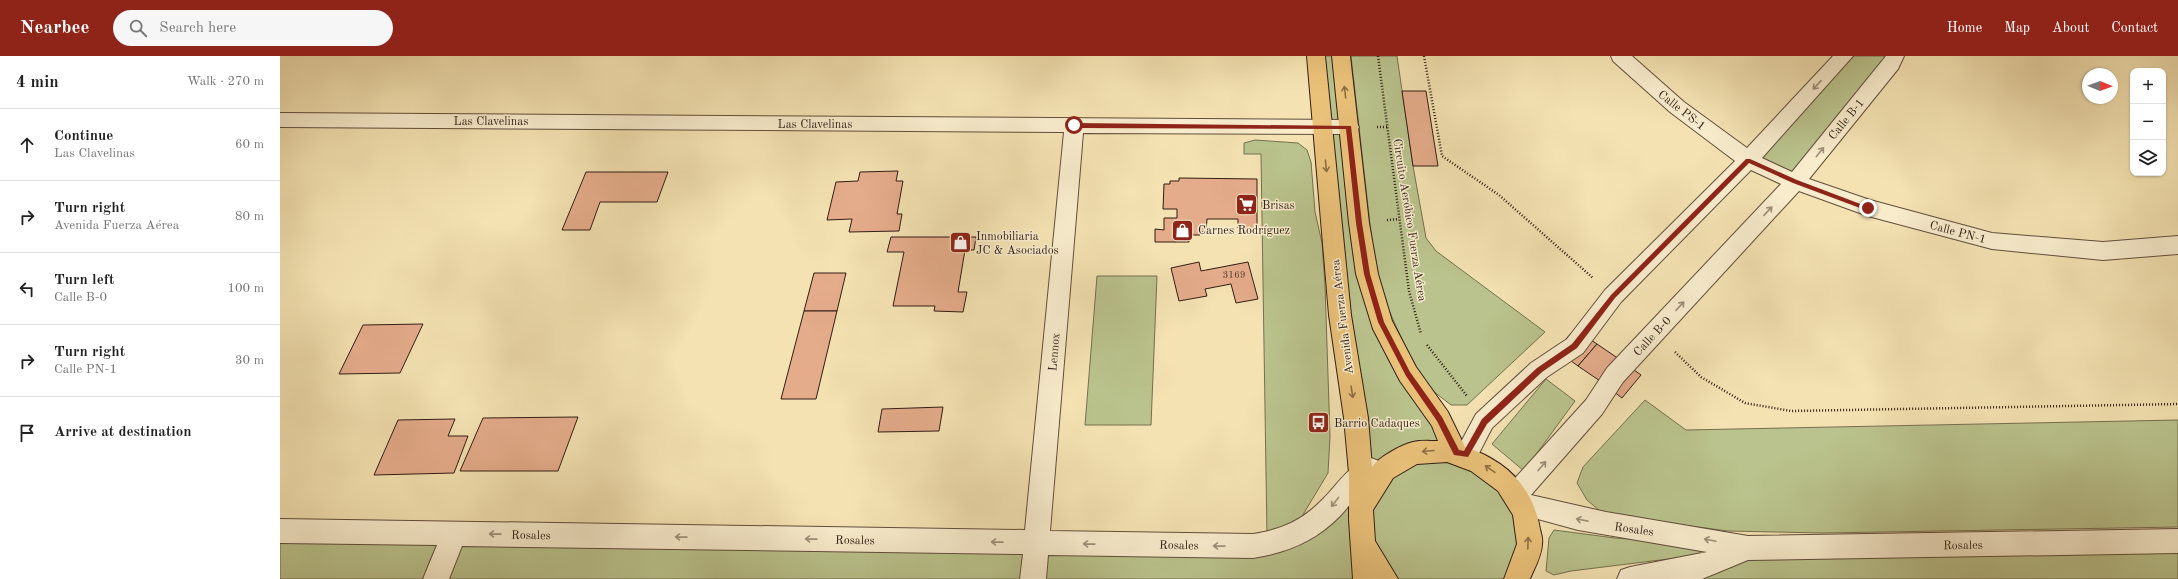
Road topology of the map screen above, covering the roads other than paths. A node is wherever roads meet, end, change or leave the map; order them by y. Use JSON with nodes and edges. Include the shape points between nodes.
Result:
{"nodes":[{"id":1,"x":1316,"y":56,"type":"edge"},
{"id":2,"x":1341,"y":56,"type":"edge"},
{"id":3,"x":1620,"y":56,"type":"edge"},
{"id":4,"x":1844,"y":56,"type":"edge"},
{"id":5,"x":1895,"y":56,"type":"edge"},
{"id":6,"x":280,"y":120,"type":"edge"},
{"id":7,"x":1074,"y":125,"type":"junction"},
{"id":8,"x":1322,"y":127,"type":"junction"},
{"id":9,"x":1349,"y":127,"type":"junction"},
{"id":10,"x":1748,"y":160,"type":"junction"},
{"id":11,"x":1795,"y":182,"type":"junction"},
{"id":12,"x":2178,"y":245,"type":"edge"},
{"id":13,"x":1461,"y":454,"type":"junction"},
{"id":14,"x":1401,"y":458,"type":"junction"},
{"id":15,"x":1361,"y":473,"type":"junction"},
{"id":16,"x":1519,"y":500,"type":"junction"},
{"id":17,"x":1362,"y":528,"type":"junction"},
{"id":18,"x":280,"y":531,"type":"edge"},
{"id":19,"x":454,"y":534,"type":"junction"},
{"id":20,"x":2178,"y":541,"type":"edge"},
{"id":21,"x":1036,"y":543,"type":"junction"},
{"id":22,"x":1748,"y":548,"type":"junction"},
{"id":23,"x":436,"y":579,"type":"edge"},
{"id":24,"x":1033,"y":579,"type":"edge"},
{"id":25,"x":1366,"y":579,"type":"edge"},
{"id":26,"x":1385,"y":579,"type":"edge"},
{"id":27,"x":1517,"y":579,"type":"edge"},
{"id":28,"x":1630,"y":579,"type":"edge"}],
"edges":[{"from":1,"to":8,"type":"main road","name":"Avenida Fuerza Aérea"},
{"from":9,"to":2,"type":"main road","one_way":true},
{"from":3,"to":10,"type":"street","name":"Calle PS-1","via":[[1676,108]]},
{"from":4,"to":10,"type":"street","one_way":true},
{"from":11,"to":5,"type":"street","name":"Calle B-1","one_way":true},
{"from":6,"to":7,"type":"street","name":"Las Clavelinas"},
{"from":7,"to":8,"type":"street","name":"Las Clavelinas"},
{"from":7,"to":21,"type":"street","name":"Lennox"},
{"from":8,"to":9,"type":"street","name":"Las Clavelinas"},
{"from":8,"to":15,"type":"main road","name":"Avenida Fuerza Aérea","one_way":true,"via":[[1340,315],[1356,418]]},
{"from":9,"to":13,"type":"main road","via":[[1366,267],[1381,322],[1408,374]]},
{"from":10,"to":11,"type":"street","name":"Calle PN-1"},
{"from":10,"to":13,"type":"street","via":[[1613,296],[1575,346],[1539,370],[1484,421]]},
{"from":11,"to":12,"type":"street","name":"Calle PN-1","via":[[1868,208],[1992,241],[2103,251]]},
{"from":16,"to":11,"type":"street","name":"Calle B-0","one_way":true,"via":[[1594,407],[1615,375]]},
{"from":13,"to":14,"type":"main road","one_way":true,"via":[[1437,450],[1418,452]]},
{"from":16,"to":13,"type":"main road","one_way":true,"via":[[1505,480],[1490,468]]},
{"from":14,"to":15,"type":"street","name":"Rosales"},
{"from":14,"to":17,"type":"main road","via":[[1373,482],[1363,506]]},
{"from":15,"to":17,"type":"main road","name":"Avenida Fuerza Aérea"},
{"from":15,"to":21,"type":"street","name":"Rosales","one_way":true,"via":[[1332,507],[1314,523],[1296,536],[1277,543],[1253,546]]},
{"from":22,"to":16,"type":"street","name":"Rosales","one_way":true,"via":[[1698,537],[1560,516]]},
{"from":27,"to":16,"type":"main road","one_way":true,"via":[[1527,558],[1529,543],[1528,523]]},
{"from":17,"to":25,"type":"main road","name":"Avenida Fuerza Aérea"},
{"from":17,"to":26,"type":"main road","via":[[1374,565]]},
{"from":18,"to":19,"type":"street","name":"Rosales"},
{"from":21,"to":19,"type":"street","name":"Rosales","one_way":true},
{"from":19,"to":23,"type":"street"},
{"from":20,"to":22,"type":"street","name":"Rosales"},
{"from":21,"to":24,"type":"street","name":"Lennox"},
{"from":22,"to":28,"type":"street","name":"Rosales","via":[[1701,567]]}]}
